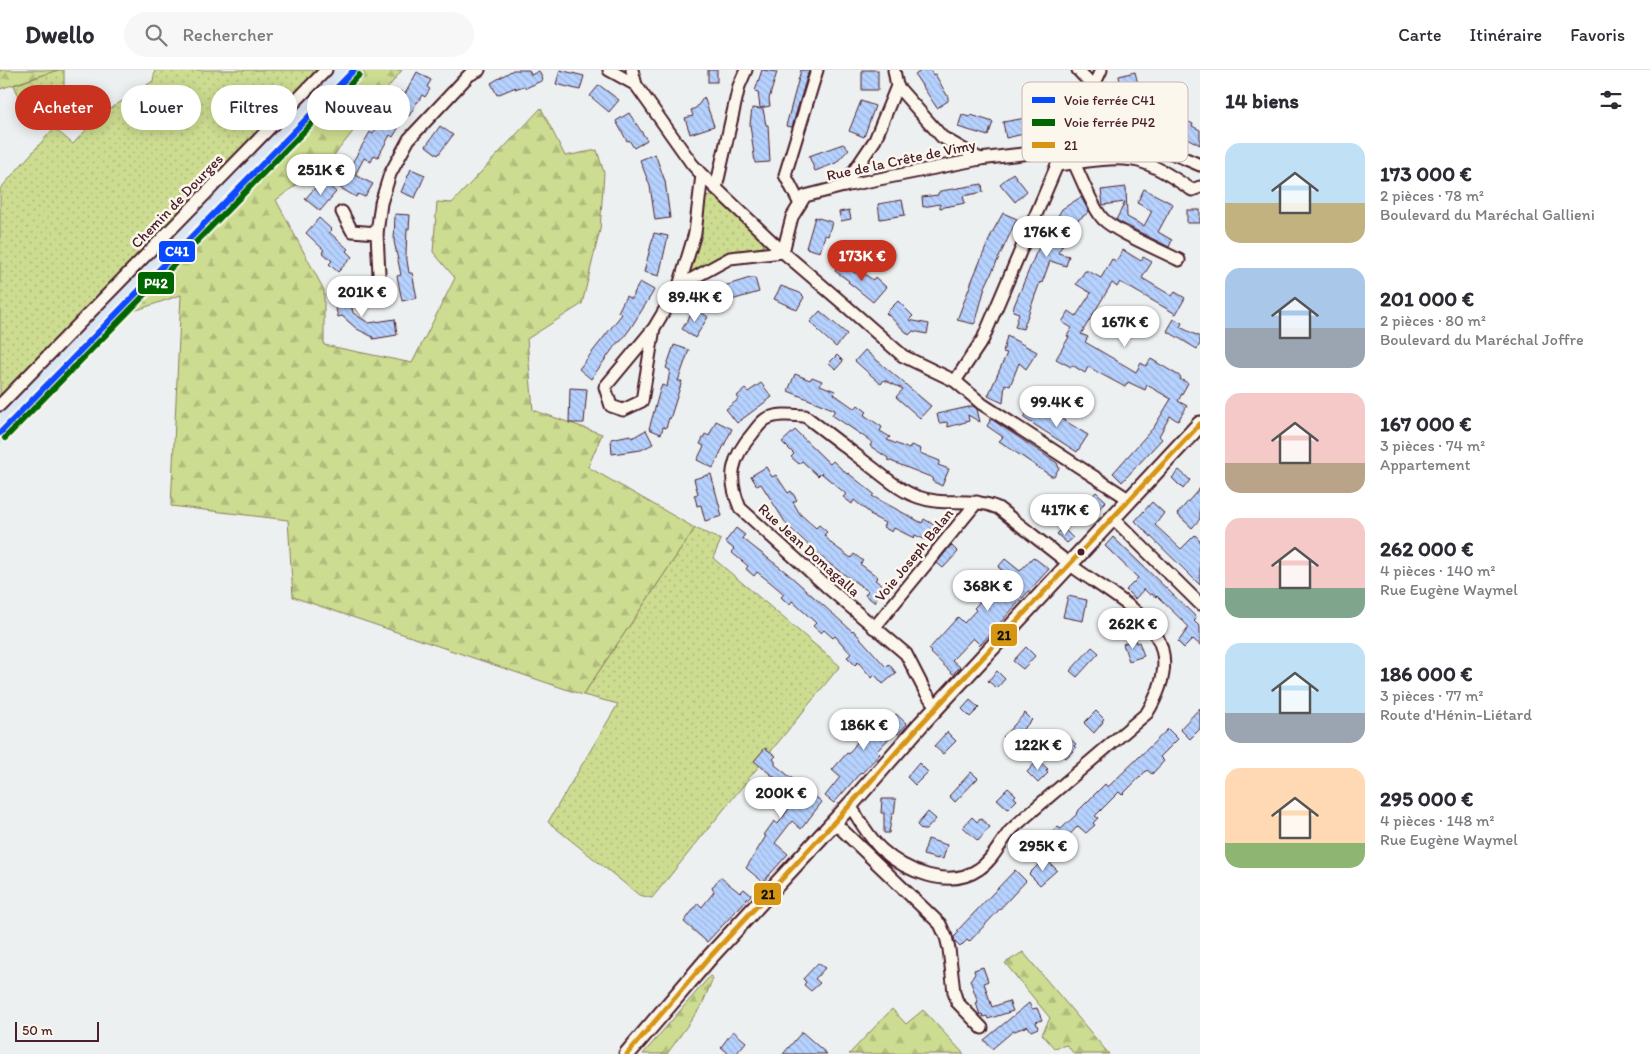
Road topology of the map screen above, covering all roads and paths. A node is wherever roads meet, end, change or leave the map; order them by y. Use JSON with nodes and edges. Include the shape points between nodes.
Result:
{"nodes":[{"id":1,"x":326,"y":70,"type":"edge"},
{"id":2,"x":479,"y":70,"type":"edge"},
{"id":3,"x":609,"y":70,"type":"edge"},
{"id":4,"x":632,"y":70,"type":"edge"},
{"id":5,"x":746,"y":70,"type":"edge"},
{"id":6,"x":817,"y":70,"type":"edge"},
{"id":7,"x":894,"y":70,"type":"edge"},
{"id":8,"x":1078,"y":70,"type":"edge"},
{"id":9,"x":1101,"y":70,"type":"edge"},
{"id":10,"x":1089,"y":82,"type":"edge"},
{"id":11,"x":1095,"y":82,"type":"edge"},
{"id":12,"x":636,"y":84,"type":"junction"},
{"id":13,"x":897,"y":86,"type":"junction"},
{"id":14,"x":1022,"y":154,"type":"edge"},
{"id":15,"x":980,"y":158,"type":"junction"},
{"id":16,"x":1188,"y":160,"type":"edge"},
{"id":17,"x":1058,"y":162,"type":"edge"},
{"id":18,"x":1086,"y":162,"type":"edge"},
{"id":19,"x":1143,"y":162,"type":"edge"},
{"id":20,"x":1074,"y":163,"type":"junction"},
{"id":21,"x":1057,"y":165,"type":"junction"},
{"id":22,"x":1200,"y":165,"type":"edge"},
{"id":23,"x":702,"y":175,"type":"junction"},
{"id":24,"x":844,"y":186,"type":"junction"},
{"id":25,"x":1200,"y":187,"type":"edge"},
{"id":26,"x":716,"y":188,"type":"junction"},
{"id":27,"x":800,"y":204,"type":"junction"},
{"id":28,"x":342,"y":212,"type":"dead end"},
{"id":29,"x":377,"y":233,"type":"junction"},
{"id":30,"x":783,"y":252,"type":"junction"},
{"id":31,"x":1179,"y":260,"type":"dead end"},
{"id":32,"x":679,"y":286,"type":"junction"},
{"id":33,"x":380,"y":295,"type":"dead end"},
{"id":34,"x":654,"y":328,"type":"junction"},
{"id":35,"x":955,"y":381,"type":"junction"},
{"id":36,"x":0,"y":405,"type":"edge"},
{"id":37,"x":1200,"y":424,"type":"edge"},
{"id":38,"x":1130,"y":500,"type":"junction"},
{"id":39,"x":977,"y":502,"type":"junction"},
{"id":40,"x":1112,"y":518,"type":"junction"},
{"id":41,"x":1070,"y":564,"type":"junction"},
{"id":42,"x":1200,"y":604,"type":"edge"},
{"id":43,"x":874,"y":628,"type":"junction"},
{"id":44,"x":939,"y":706,"type":"junction"},
{"id":45,"x":850,"y":805,"type":"junction"},
{"id":46,"x":834,"y":822,"type":"junction"},
{"id":47,"x":982,"y":1028,"type":"dead end"},
{"id":48,"x":627,"y":1054,"type":"edge"}],
"edges":[{"from":1,"to":36,"type":"street","name":"Chemin de Dourges"},
{"from":2,"to":29,"type":"street","via":[[470,75],[409,139],[390,174],[381,202]]},
{"from":3,"to":12,"type":"street"},
{"from":4,"to":12,"type":"street"},
{"from":5,"to":26,"type":"street","via":[[739,86]]},
{"from":6,"to":27,"type":"street","via":[[785,175]]},
{"from":7,"to":13,"type":"street"},
{"from":8,"to":10,"type":"street"},
{"from":9,"to":11,"type":"street"},
{"from":12,"to":23,"type":"street"},
{"from":13,"to":15,"type":"street","via":[[942,137]]},
{"from":13,"to":24,"type":"street","via":[[875,140]]},
{"from":14,"to":15,"type":"street","name":"Rue de la Crête de Vimy"},
{"from":15,"to":24,"type":"street","name":"Rue de la Crête de Vimy"},
{"from":16,"to":22,"type":"street"},
{"from":17,"to":21,"type":"street"},
{"from":18,"to":20,"type":"street"},
{"from":19,"to":25,"type":"street","via":[[1192,190]]},
{"from":20,"to":21,"type":"street"},
{"from":20,"to":31,"type":"street","via":[[1103,218]]},
{"from":21,"to":35,"type":"street","via":[[983,339]]},
{"from":23,"to":26,"type":"street"},
{"from":23,"to":32,"type":"street","via":[[695,233]]},
{"from":24,"to":27,"type":"street","name":"Rue de la Crête de Vimy","via":[[805,196]]},
{"from":26,"to":30,"type":"street"},
{"from":27,"to":30,"type":"street","via":[[792,218]]},
{"from":28,"to":29,"type":"street","via":[[352,231]]},
{"from":29,"to":33,"type":"street"},
{"from":30,"to":32,"type":"street","via":[[730,258]]},
{"from":30,"to":35,"type":"street","via":[[903,356]]},
{"from":32,"to":34,"type":"street"},
{"from":34,"to":34,"type":"street","via":[[605,387],[611,406],[623,410],[642,401]]},
{"from":35,"to":38,"type":"street","via":[[982,404]]},
{"from":37,"to":38,"type":"main road"},
{"from":38,"to":40,"type":"main road"},
{"from":39,"to":41,"type":"street","name":"Rue Jean Domagalla","via":[[998,508]]},
{"from":39,"to":43,"type":"street","name":"Voie Joseph Balan"},
{"from":39,"to":43,"type":"street","name":"Rue Jean Domagalla","via":[[916,497],[896,486],[805,416],[786,414],[765,419],[744,444],[732,466],[733,492],[740,508]]},
{"from":40,"to":41,"type":"main road"},
{"from":40,"to":42,"type":"street"},
{"from":41,"to":44,"type":"main road"},
{"from":41,"to":45,"type":"street","name":"Rue Jean Domagalla","via":[[1136,612],[1153,630],[1161,645],[1164,662],[1162,680],[1147,713],[1017,824],[979,870],[964,876],[950,879],[932,876],[898,861],[864,829]]},
{"from":43,"to":44,"type":"street","name":"Rue Jean Domagalla","via":[[906,654],[925,691]]},
{"from":44,"to":45,"type":"main road"},
{"from":45,"to":46,"type":"main road"},
{"from":46,"to":47,"type":"street","via":[[940,924],[949,949],[957,1002]]},
{"from":46,"to":48,"type":"main road","via":[[709,958]]}]}
